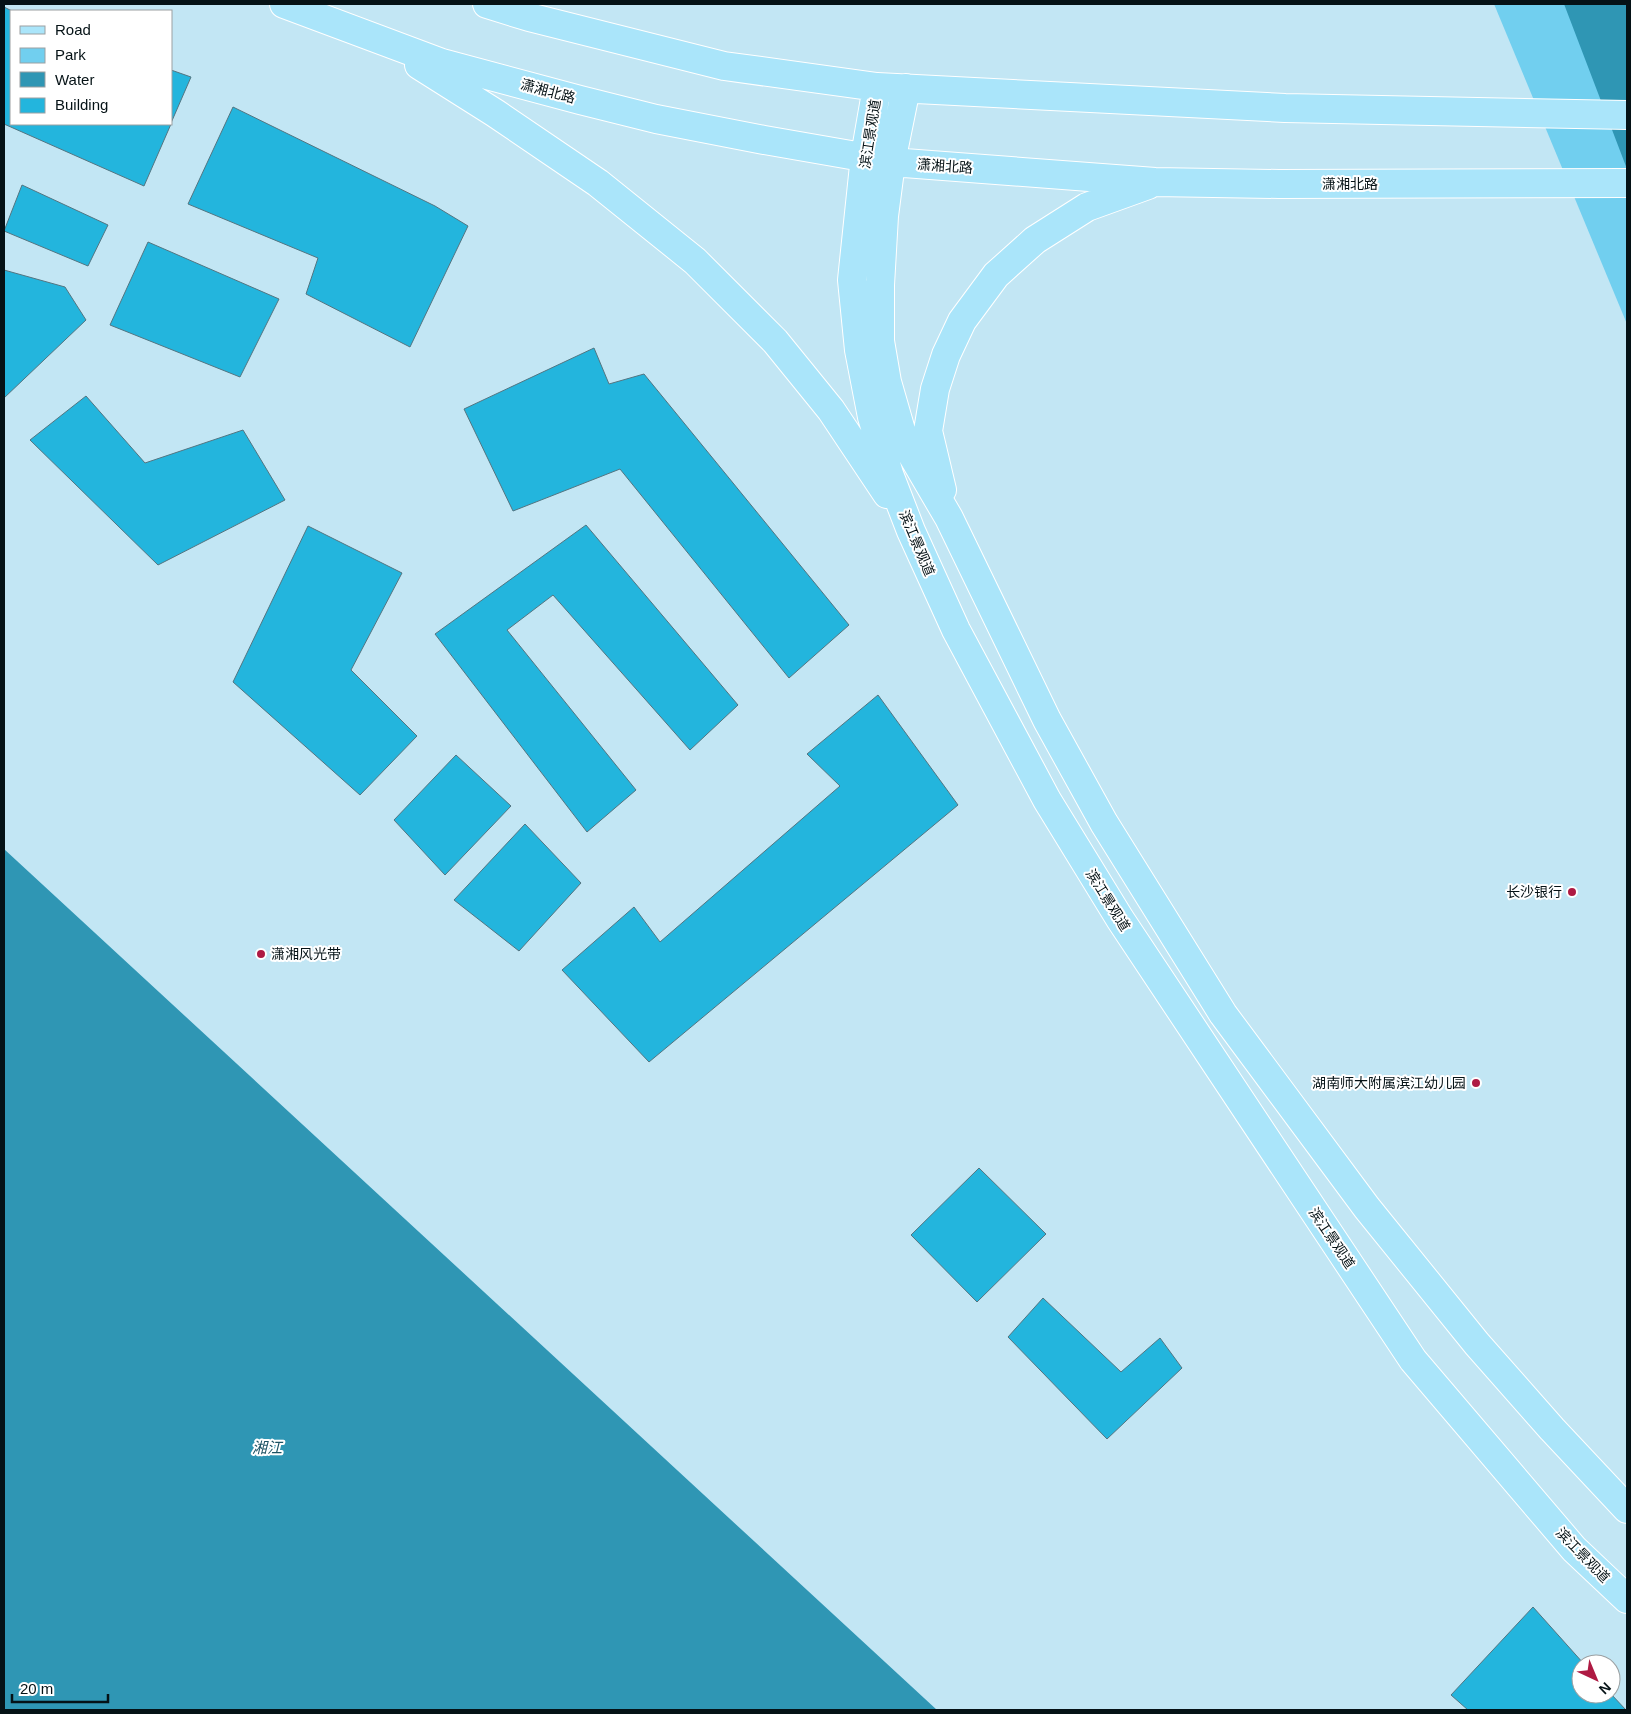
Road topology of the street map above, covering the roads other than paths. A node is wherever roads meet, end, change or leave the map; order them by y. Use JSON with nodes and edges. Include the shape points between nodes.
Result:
{"nodes":[{"id":1,"x":284,"y":4,"type":"edge"},
{"id":2,"x":487,"y":4,"type":"edge"},
{"id":3,"x":330,"y":21,"type":"junction"},
{"id":4,"x":877,"y":87,"type":"junction"},
{"id":5,"x":906,"y":88,"type":"junction"},
{"id":6,"x":1627,"y":115,"type":"edge"},
{"id":7,"x":878,"y":159,"type":"junction"},
{"id":8,"x":1155,"y":182,"type":"junction"},
{"id":9,"x":1627,"y":183,"type":"edge"},
{"id":10,"x":948,"y":518,"type":"junction"},
{"id":11,"x":911,"y":531,"type":"junction"},
{"id":12,"x":1627,"y":1509,"type":"edge"},
{"id":13,"x":1627,"y":1599,"type":"edge"}],
"edges":[{"from":1,"to":3,"type":"main road","name":"潇湘北路"},
{"from":2,"to":4,"type":"main road","via":[[724,66]]},
{"from":3,"to":7,"type":"main road","name":"潇湘北路","via":[[442,63],[580,100],[656,119]]},
{"from":3,"to":11,"type":"main road","via":[[416,64],[495,113],[598,183],[694,261],[775,341],[831,410]]},
{"from":4,"to":5,"type":"main road"},
{"from":4,"to":7,"type":"main road","name":"滨江景观道"},
{"from":5,"to":6,"type":"main road","via":[[1284,108]]},
{"from":5,"to":7,"type":"main road","name":"滨江景观道"},
{"from":7,"to":8,"type":"main road","name":"潇湘北路"},
{"from":7,"to":10,"type":"main road","name":"滨江景观道","via":[[884,216],[880,341],[887,382],[904,440]]},
{"from":7,"to":11,"type":"main road","name":"滨江景观道","via":[[852,280],[858,350],[872,417]]},
{"from":8,"to":9,"type":"main road","name":"潇湘北路"},
{"from":8,"to":10,"type":"main road","via":[[1087,207],[1035,240],[996,276],[962,321],[935,389],[928,431]]},
{"from":10,"to":12,"type":"main road","name":"滨江景观道","via":[[1052,729],[1104,824],[1223,1014],[1367,1208],[1477,1344]]},
{"from":11,"to":13,"type":"main road","name":"滨江景观道","via":[[956,630],[1047,800],[1120,919],[1413,1360],[1574,1549]]}]}
